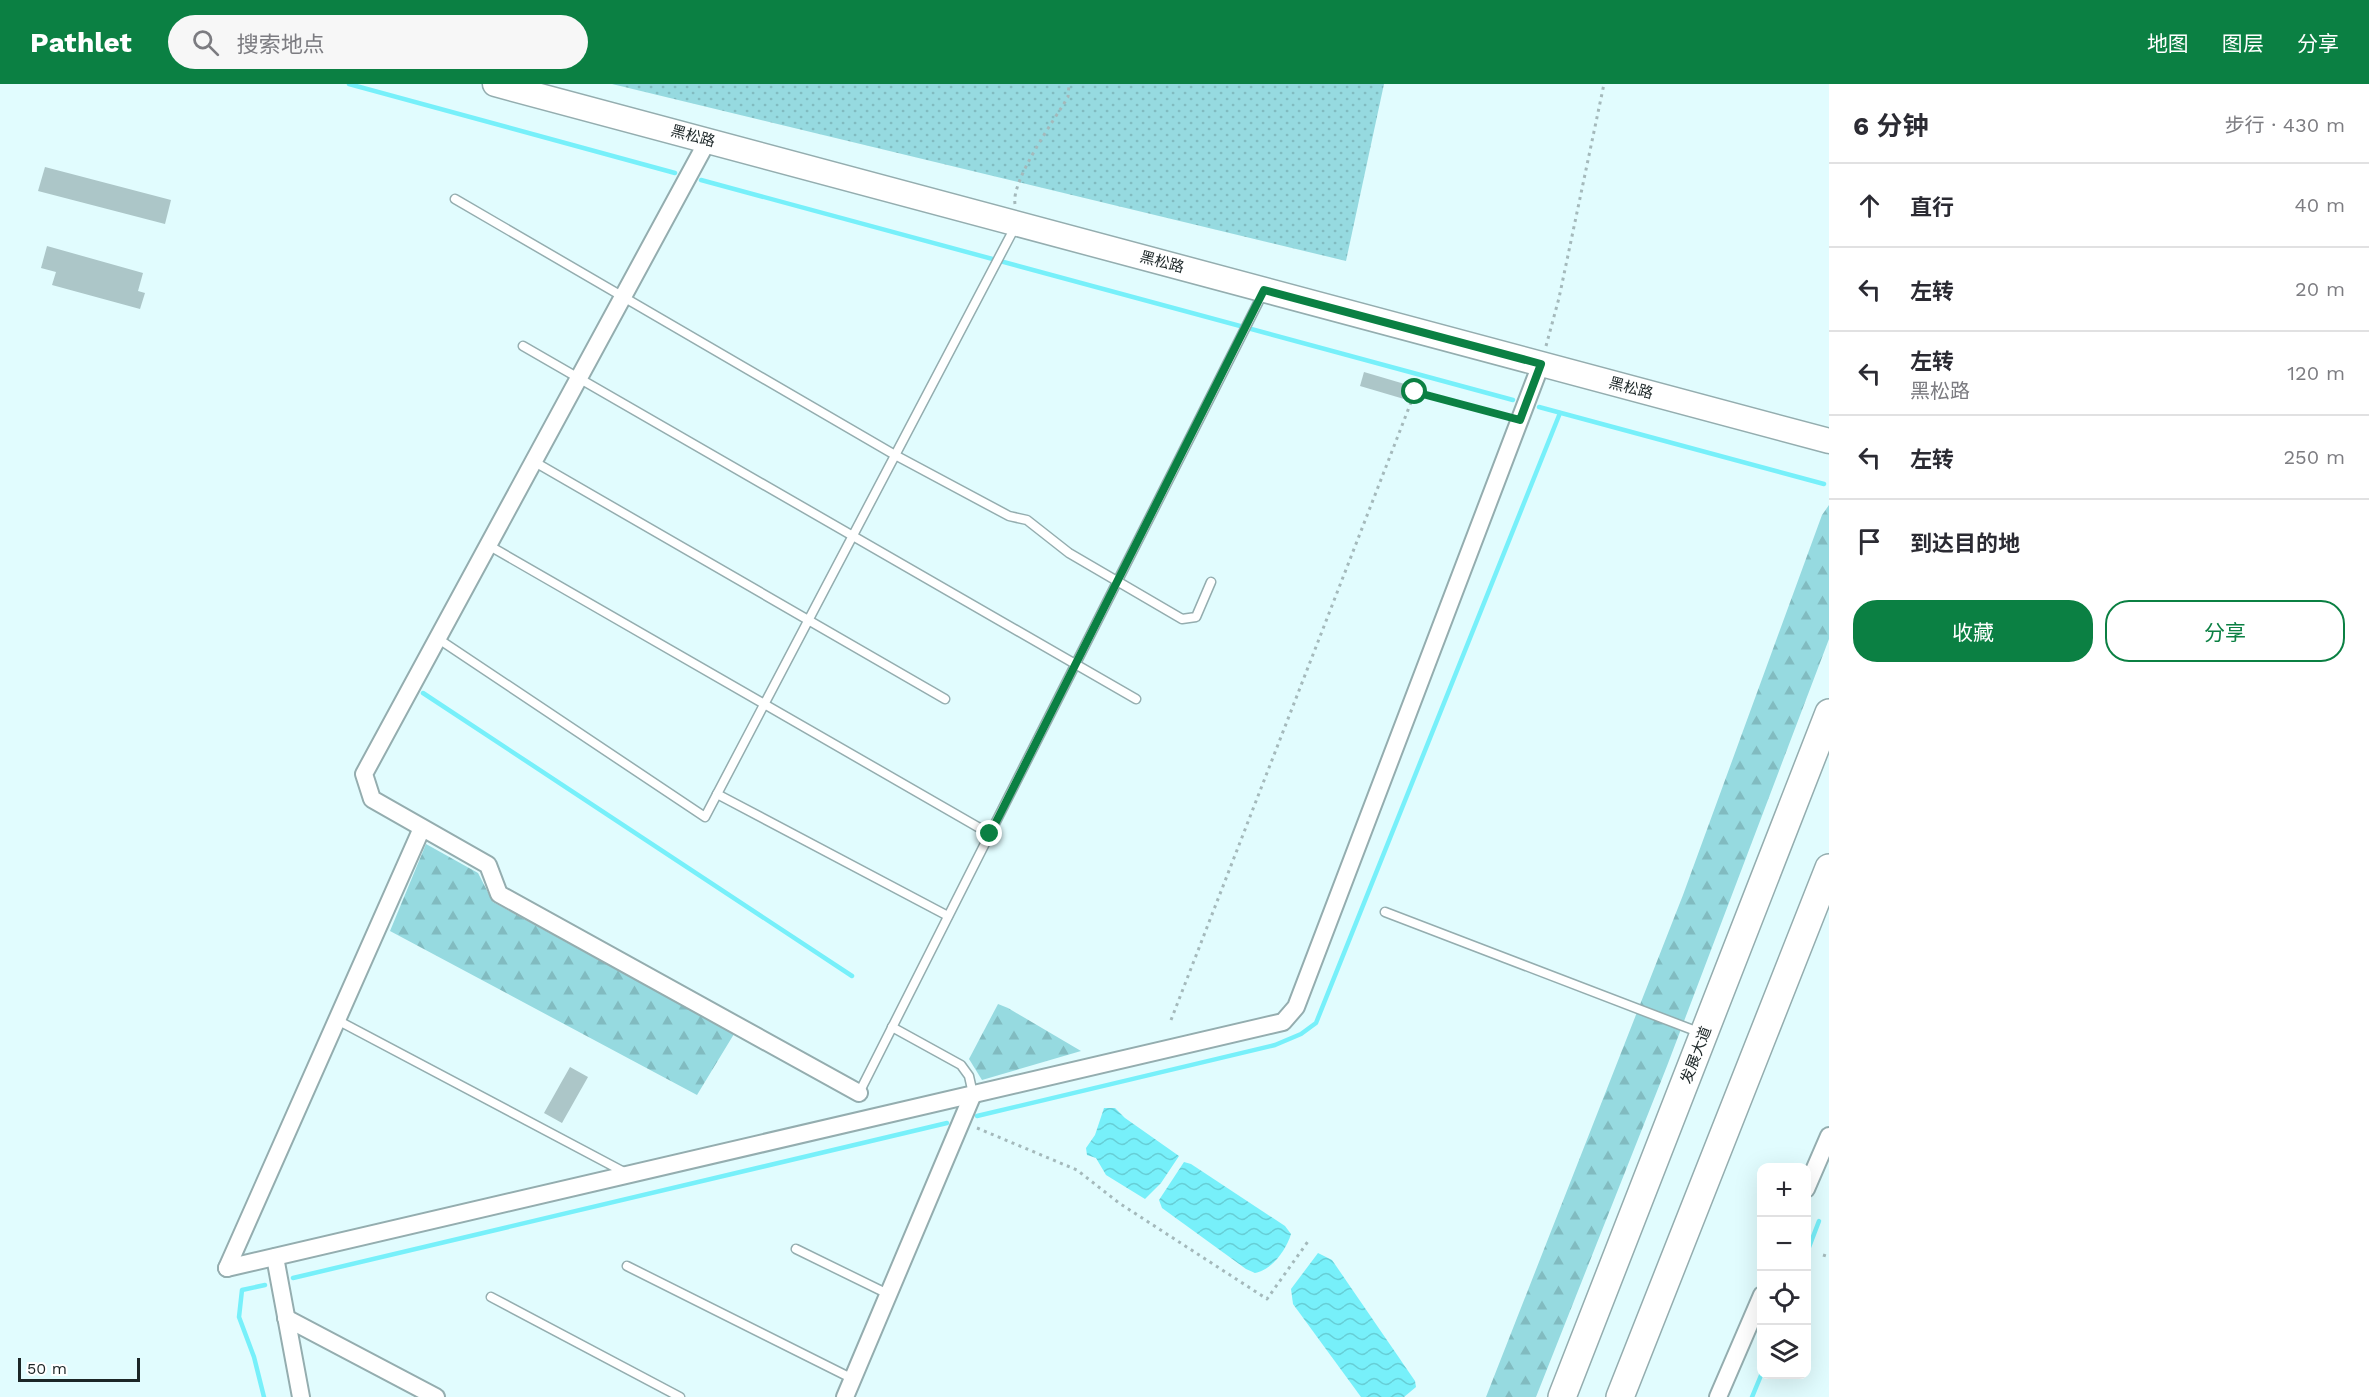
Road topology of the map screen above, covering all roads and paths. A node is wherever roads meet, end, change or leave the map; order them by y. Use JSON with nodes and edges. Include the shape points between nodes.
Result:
{"nodes":[{"id":1,"x":495,"y":84,"type":"edge"},
{"id":2,"x":1069,"y":84,"type":"edge"},
{"id":3,"x":1604,"y":84,"type":"edge"},
{"id":4,"x":708,"y":140,"type":"junction"},
{"id":5,"x":455,"y":199,"type":"dead end"},
{"id":6,"x":1017,"y":223,"type":"junction"},
{"id":7,"x":1264,"y":290,"type":"junction"},
{"id":8,"x":622,"y":298,"type":"junction"},
{"id":9,"x":523,"y":346,"type":"dead end"},
{"id":10,"x":1541,"y":364,"type":"junction"},
{"id":11,"x":579,"y":378,"type":"junction"},
{"id":12,"x":1520,"y":420,"type":"junction"},
{"id":13,"x":1829,"y":441,"type":"edge"},
{"id":14,"x":895,"y":455,"type":"junction"},
{"id":15,"x":533,"y":461,"type":"junction"},
{"id":16,"x":853,"y":536,"type":"junction"},
{"id":17,"x":488,"y":544,"type":"junction"},
{"id":18,"x":1118,"y":581,"type":"junction"},
{"id":19,"x":1211,"y":582,"type":"dead end"},
{"id":20,"x":808,"y":620,"type":"junction"},
{"id":21,"x":437,"y":638,"type":"junction"},
{"id":22,"x":1076,"y":664,"type":"junction"},
{"id":23,"x":945,"y":699,"type":"dead end"},
{"id":24,"x":1136,"y":699,"type":"dead end"},
{"id":25,"x":764,"y":704,"type":"junction"},
{"id":26,"x":1829,"y":713,"type":"edge"},
{"id":27,"x":717,"y":795,"type":"junction"},
{"id":28,"x":422,"y":828,"type":"junction"},
{"id":29,"x":990,"y":834,"type":"junction"},
{"id":30,"x":1829,"y":868,"type":"edge"},
{"id":31,"x":1385,"y":912,"type":"dead end"},
{"id":32,"x":948,"y":916,"type":"junction"},
{"id":33,"x":337,"y":1020,"type":"junction"},
{"id":34,"x":1172,"y":1020,"type":"dead end"},
{"id":35,"x":892,"y":1028,"type":"junction"},
{"id":36,"x":1704,"y":1034,"type":"junction"},
{"id":37,"x":859,"y":1093,"type":"joint"},
{"id":38,"x":973,"y":1094,"type":"junction"},
{"id":39,"x":961,"y":1121,"type":"junction"},
{"id":40,"x":1829,"y":1136,"type":"edge"},
{"id":41,"x":629,"y":1174,"type":"junction"},
{"id":42,"x":1811,"y":1177,"type":"edge"},
{"id":43,"x":1309,"y":1240,"type":"dead end"},
{"id":44,"x":796,"y":1249,"type":"dead end"},
{"id":45,"x":1823,"y":1255,"type":"dead end"},
{"id":46,"x":274,"y":1257,"type":"junction"},
{"id":47,"x":1829,"y":1257,"type":"edge"},
{"id":48,"x":627,"y":1266,"type":"dead end"},
{"id":49,"x":888,"y":1294,"type":"junction"},
{"id":50,"x":491,"y":1297,"type":"dead end"},
{"id":51,"x":1757,"y":1304,"type":"edge"},
{"id":52,"x":286,"y":1318,"type":"junction"},
{"id":53,"x":853,"y":1379,"type":"junction"},
{"id":54,"x":301,"y":1397,"type":"edge"},
{"id":55,"x":436,"y":1397,"type":"edge"},
{"id":56,"x":680,"y":1397,"type":"edge"},
{"id":57,"x":845,"y":1397,"type":"edge"},
{"id":58,"x":1562,"y":1397,"type":"edge"},
{"id":59,"x":1620,"y":1397,"type":"edge"},
{"id":60,"x":1718,"y":1397,"type":"edge"}],
"edges":[{"from":1,"to":4,"type":"street","name":"黑松路"},
{"from":2,"to":6,"type":"path","via":[[1068,97],[1027,164],[1014,198]]},
{"from":3,"to":10,"type":"path","via":[[1559,298]]},
{"from":4,"to":6,"type":"street","name":"黑松路"},
{"from":4,"to":8,"type":"street"},
{"from":5,"to":8,"type":"lane"},
{"from":6,"to":7,"type":"street","name":"黑松路"},
{"from":6,"to":14,"type":"lane"},
{"from":7,"to":10,"type":"street","name":"黑松路"},
{"from":7,"to":18,"type":"lane"},
{"from":8,"to":11,"type":"street"},
{"from":8,"to":14,"type":"lane"},
{"from":9,"to":11,"type":"lane"},
{"from":10,"to":12,"type":"street"},
{"from":10,"to":13,"type":"street","name":"黑松路"},
{"from":11,"to":15,"type":"street"},
{"from":11,"to":16,"type":"lane"},
{"from":12,"to":34,"type":"path","via":[[1415,392]]},
{"from":12,"to":38,"type":"street","via":[[1296,1007],[1283,1022]]},
{"from":14,"to":16,"type":"lane"},
{"from":14,"to":18,"type":"lane","via":[[1009,516],[1027,520],[1069,553]]},
{"from":15,"to":17,"type":"street"},
{"from":15,"to":20,"type":"lane"},
{"from":16,"to":20,"type":"lane"},
{"from":16,"to":22,"type":"lane"},
{"from":17,"to":21,"type":"street"},
{"from":17,"to":25,"type":"lane"},
{"from":18,"to":19,"type":"lane","via":[[1182,619],[1196,617]]},
{"from":18,"to":22,"type":"lane"},
{"from":20,"to":23,"type":"lane"},
{"from":20,"to":25,"type":"lane"},
{"from":21,"to":27,"type":"lane","via":[[705,817]]},
{"from":21,"to":28,"type":"street","via":[[364,774],[372,799]]},
{"from":22,"to":24,"type":"lane"},
{"from":22,"to":29,"type":"lane"},
{"from":25,"to":27,"type":"lane"},
{"from":25,"to":29,"type":"lane"},
{"from":26,"to":36,"type":"main road","name":"发展大道"},
{"from":27,"to":32,"type":"lane"},
{"from":28,"to":33,"type":"street"},
{"from":28,"to":37,"type":"street","via":[[488,865],[499,894]]},
{"from":29,"to":32,"type":"lane"},
{"from":30,"to":59,"type":"main road"},
{"from":31,"to":36,"type":"lane"},
{"from":32,"to":35,"type":"lane"},
{"from":33,"to":41,"type":"lane"},
{"from":33,"to":46,"type":"street","via":[[227,1268]]},
{"from":35,"to":37,"type":"lane"},
{"from":35,"to":38,"type":"lane","via":[[961,1065],[969,1076]]},
{"from":36,"to":58,"type":"main road","name":"发展大道"},
{"from":38,"to":39,"type":"street"},
{"from":38,"to":41,"type":"street"},
{"from":39,"to":43,"type":"path","via":[[1077,1170],[1119,1203],[1267,1299]]},
{"from":39,"to":49,"type":"street"},
{"from":40,"to":42,"type":"street"},
{"from":41,"to":46,"type":"street"},
{"from":44,"to":49,"type":"lane"},
{"from":45,"to":47,"type":"path"},
{"from":46,"to":52,"type":"street"},
{"from":48,"to":53,"type":"lane"},
{"from":49,"to":53,"type":"street"},
{"from":50,"to":56,"type":"lane"},
{"from":51,"to":60,"type":"street"},
{"from":52,"to":54,"type":"street"},
{"from":52,"to":55,"type":"street"},
{"from":53,"to":57,"type":"street"}]}
